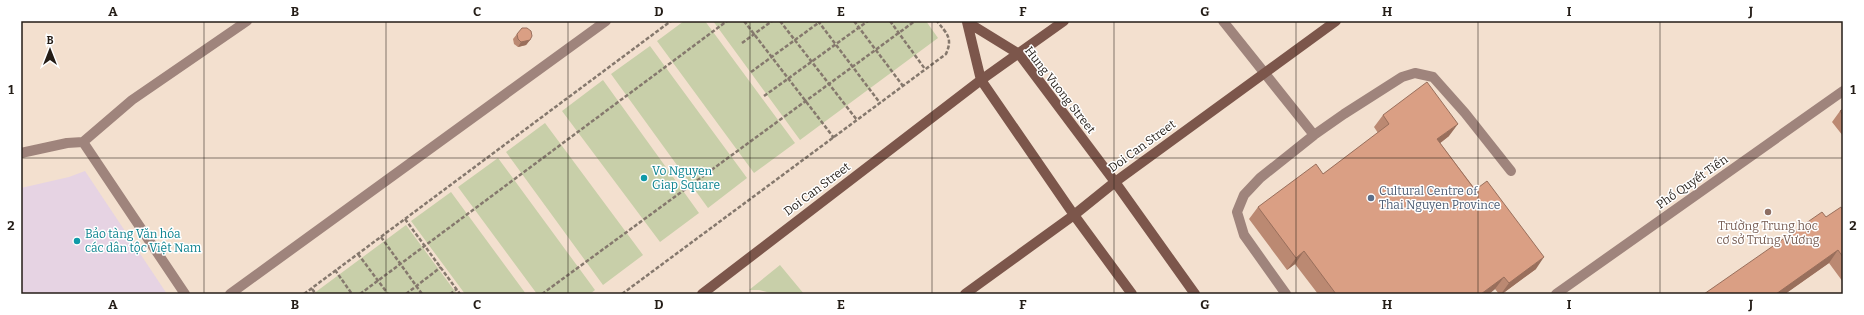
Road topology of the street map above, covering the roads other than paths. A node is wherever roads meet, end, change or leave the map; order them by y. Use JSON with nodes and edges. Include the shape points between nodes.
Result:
{"nodes":[{"id":1,"x":247,"y":21,"type":"edge"},
{"id":2,"x":606,"y":21,"type":"edge"},
{"id":3,"x":967,"y":21,"type":"edge"},
{"id":4,"x":1064,"y":21,"type":"edge"},
{"id":5,"x":1223,"y":21,"type":"edge"},
{"id":6,"x":1336,"y":21,"type":"edge"},
{"id":7,"x":1019,"y":54,"type":"junction"},
{"id":8,"x":1264,"y":73,"type":"junction"},
{"id":9,"x":981,"y":80,"type":"junction"},
{"id":10,"x":1843,"y":91,"type":"edge"},
{"id":11,"x":1314,"y":135,"type":"junction"},
{"id":12,"x":83,"y":142,"type":"junction"},
{"id":13,"x":21,"y":153,"type":"edge"},
{"id":14,"x":1511,"y":171,"type":"dead end"},
{"id":15,"x":1115,"y":182,"type":"junction"},
{"id":16,"x":1074,"y":216,"type":"junction"},
{"id":17,"x":185,"y":294,"type":"edge"},
{"id":18,"x":230,"y":294,"type":"edge"},
{"id":19,"x":702,"y":294,"type":"edge"},
{"id":20,"x":965,"y":294,"type":"edge"},
{"id":21,"x":1132,"y":294,"type":"edge"},
{"id":22,"x":1195,"y":294,"type":"edge"},
{"id":23,"x":1286,"y":294,"type":"edge"},
{"id":24,"x":1556,"y":294,"type":"edge"}],
"edges":[{"from":1,"to":12,"type":"street","via":[[132,100]]},
{"from":2,"to":18,"type":"street"},
{"from":3,"to":7,"type":"main road","name":"Hung Vuong Street"},
{"from":3,"to":9,"type":"main road","name":"Hung Vuong Street"},
{"from":4,"to":7,"type":"main road","name":"Doi Can Street"},
{"from":5,"to":8,"type":"street"},
{"from":6,"to":8,"type":"main road","name":"Doi Can Street"},
{"from":7,"to":9,"type":"main road","name":"Doi Can Street"},
{"from":7,"to":15,"type":"main road","name":"Hung Vuong Street"},
{"from":8,"to":11,"type":"street"},
{"from":8,"to":15,"type":"main road","name":"Doi Can Street"},
{"from":9,"to":16,"type":"main road","name":"Hung Vuong Street"},
{"from":9,"to":19,"type":"main road","name":"Doi Can Street"},
{"from":10,"to":24,"type":"street","name":"Phố Quyết Tiến"},
{"from":11,"to":14,"type":"street","via":[[1402,77],[1415,73],[1433,77]]},
{"from":11,"to":23,"type":"street","via":[[1260,178],[1244,195],[1237,212],[1244,235]]},
{"from":12,"to":13,"type":"street"},
{"from":12,"to":17,"type":"street"},
{"from":15,"to":16,"type":"main road","name":"Doi Can Street"},
{"from":15,"to":22,"type":"main road","name":"Hung Vuong Street"},
{"from":16,"to":20,"type":"main road","name":"Doi Can Street"},
{"from":16,"to":21,"type":"main road","name":"Hung Vuong Street"}]}
